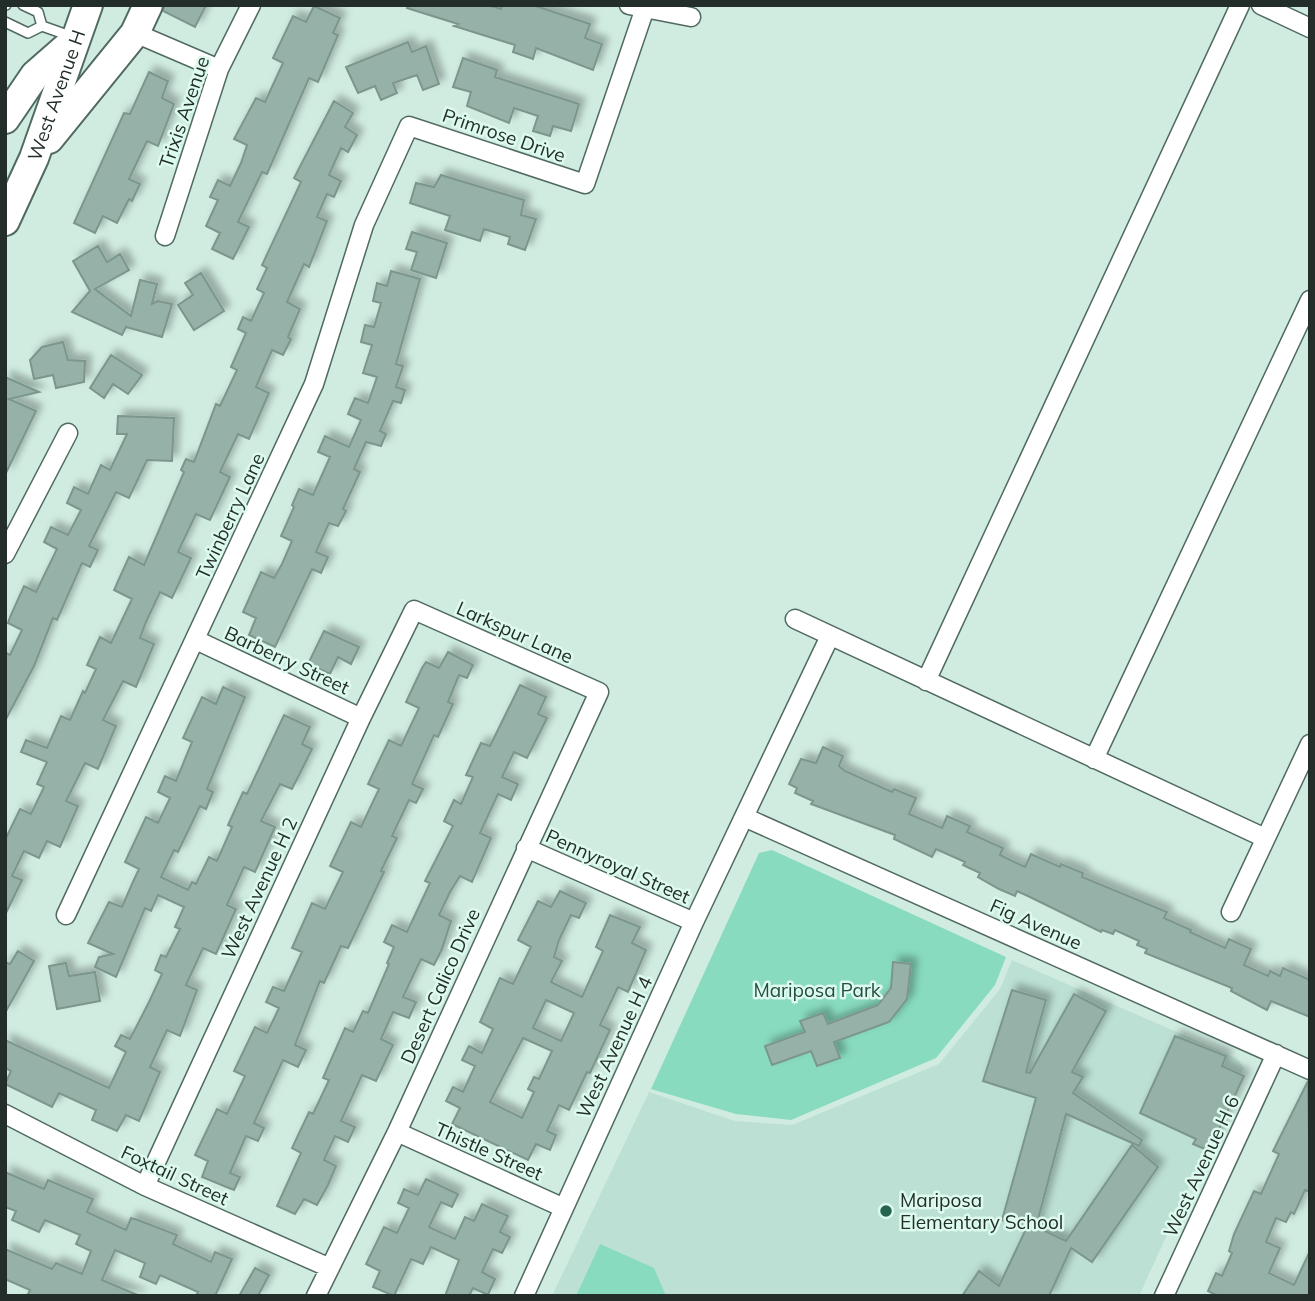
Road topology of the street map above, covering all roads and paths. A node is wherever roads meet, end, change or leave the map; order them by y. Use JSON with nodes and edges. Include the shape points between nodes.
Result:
{"nodes":[{"id":1,"x":23,"y":5,"type":"edge"},
{"id":2,"x":88,"y":5,"type":"edge"},
{"id":3,"x":148,"y":5,"type":"edge"},
{"id":4,"x":250,"y":5,"type":"edge"},
{"id":5,"x":1240,"y":5,"type":"edge"},
{"id":6,"x":1261,"y":5,"type":"edge"},
{"id":7,"x":637,"y":8,"type":"edge"},
{"id":8,"x":691,"y":17,"type":"dead end"},
{"id":9,"x":5,"y":22,"type":"edge"},
{"id":10,"x":42,"y":26,"type":"junction"},
{"id":11,"x":1310,"y":28,"type":"edge"},
{"id":12,"x":135,"y":33,"type":"junction"},
{"id":13,"x":77,"y":38,"type":"junction"},
{"id":14,"x":219,"y":69,"type":"junction"},
{"id":15,"x":5,"y":119,"type":"edge"},
{"id":16,"x":409,"y":126,"type":"joint"},
{"id":17,"x":34,"y":158,"type":"junction"},
{"id":18,"x":5,"y":220,"type":"edge"},
{"id":19,"x":165,"y":236,"type":"dead end"},
{"id":20,"x":1310,"y":300,"type":"edge"},
{"id":21,"x":68,"y":433,"type":"dead end"},
{"id":22,"x":6,"y":552,"type":"edge"},
{"id":23,"x":414,"y":610,"type":"joint"},
{"id":24,"x":795,"y":619,"type":"dead end"},
{"id":25,"x":830,"y":636,"type":"junction"},
{"id":26,"x":196,"y":640,"type":"junction"},
{"id":27,"x":926,"y":681,"type":"junction"},
{"id":28,"x":599,"y":692,"type":"joint"},
{"id":29,"x":360,"y":718,"type":"junction"},
{"id":30,"x":1310,"y":744,"type":"edge"},
{"id":31,"x":1094,"y":760,"type":"junction"},
{"id":32,"x":744,"y":817,"type":"junction"},
{"id":33,"x":1265,"y":838,"type":"junction"},
{"id":34,"x":526,"y":848,"type":"junction"},
{"id":35,"x":1231,"y":912,"type":"dead end"},
{"id":36,"x":66,"y":915,"type":"dead end"},
{"id":37,"x":694,"y":922,"type":"junction"},
{"id":38,"x":1276,"y":1054,"type":"junction"},
{"id":39,"x":1310,"y":1070,"type":"edge"},
{"id":40,"x":5,"y":1114,"type":"edge"},
{"id":41,"x":397,"y":1132,"type":"junction"},
{"id":42,"x":145,"y":1186,"type":"junction"},
{"id":43,"x":564,"y":1208,"type":"junction"},
{"id":44,"x":330,"y":1268,"type":"junction"},
{"id":45,"x":316,"y":1296,"type":"edge"},
{"id":46,"x":524,"y":1296,"type":"edge"},
{"id":47,"x":1164,"y":1296,"type":"edge"}],
"edges":[{"from":1,"to":10,"type":"lane","via":[[38,12]]},
{"from":2,"to":13,"type":"main road","name":"West Avenue H"},
{"from":3,"to":12,"type":"main road"},
{"from":4,"to":14,"type":"street","name":"Trixis Avenue"},
{"from":5,"to":27,"type":"street"},
{"from":6,"to":11,"type":"street"},
{"from":7,"to":8,"type":"street"},
{"from":7,"to":16,"type":"street","name":"Primrose Drive","via":[[585,184]]},
{"from":9,"to":10,"type":"lane","via":[[28,33]]},
{"from":10,"to":13,"type":"lane"},
{"from":12,"to":14,"type":"street"},
{"from":12,"to":17,"type":"main road"},
{"from":13,"to":15,"type":"main road","via":[[35,75]]},
{"from":13,"to":17,"type":"main road","name":"West Avenue H"},
{"from":14,"to":19,"type":"street","name":"Trixis Avenue"},
{"from":16,"to":26,"type":"street","name":"Twinberry Lane","via":[[364,225],[314,384]]},
{"from":17,"to":18,"type":"main road","name":"West Avenue H"},
{"from":20,"to":31,"type":"street"},
{"from":21,"to":22,"type":"street"},
{"from":23,"to":28,"type":"street","name":"Larkspur Lane"},
{"from":23,"to":29,"type":"street","name":"West Avenue H 2"},
{"from":24,"to":25,"type":"street"},
{"from":25,"to":27,"type":"street"},
{"from":25,"to":32,"type":"street","name":"West Avenue H 4"},
{"from":26,"to":29,"type":"street","name":"Barberry Street"},
{"from":26,"to":36,"type":"street","name":"Twinberry Lane"},
{"from":27,"to":31,"type":"street"},
{"from":28,"to":34,"type":"street","name":"Desert Calico Drive"},
{"from":29,"to":42,"type":"street","name":"West Avenue H 2"},
{"from":30,"to":33,"type":"street"},
{"from":31,"to":33,"type":"street"},
{"from":32,"to":37,"type":"street","name":"West Avenue H 4"},
{"from":32,"to":38,"type":"street","name":"Fig Avenue"},
{"from":33,"to":35,"type":"street"},
{"from":34,"to":37,"type":"street","name":"Pennyroyal Street"},
{"from":34,"to":41,"type":"street","name":"Desert Calico Drive"},
{"from":37,"to":43,"type":"street","name":"West Avenue H 4"},
{"from":38,"to":39,"type":"street","name":"Fig Avenue"},
{"from":38,"to":47,"type":"street","name":"West Avenue H 6"},
{"from":40,"to":42,"type":"street","name":"Foxtail Street"},
{"from":41,"to":43,"type":"street","name":"Thistle Street"},
{"from":41,"to":44,"type":"street","name":"Desert Calico Drive"},
{"from":42,"to":44,"type":"street","name":"Foxtail Street"},
{"from":43,"to":46,"type":"street","name":"West Avenue H 4"},
{"from":44,"to":45,"type":"street","name":"Desert Calico Drive"}]}
